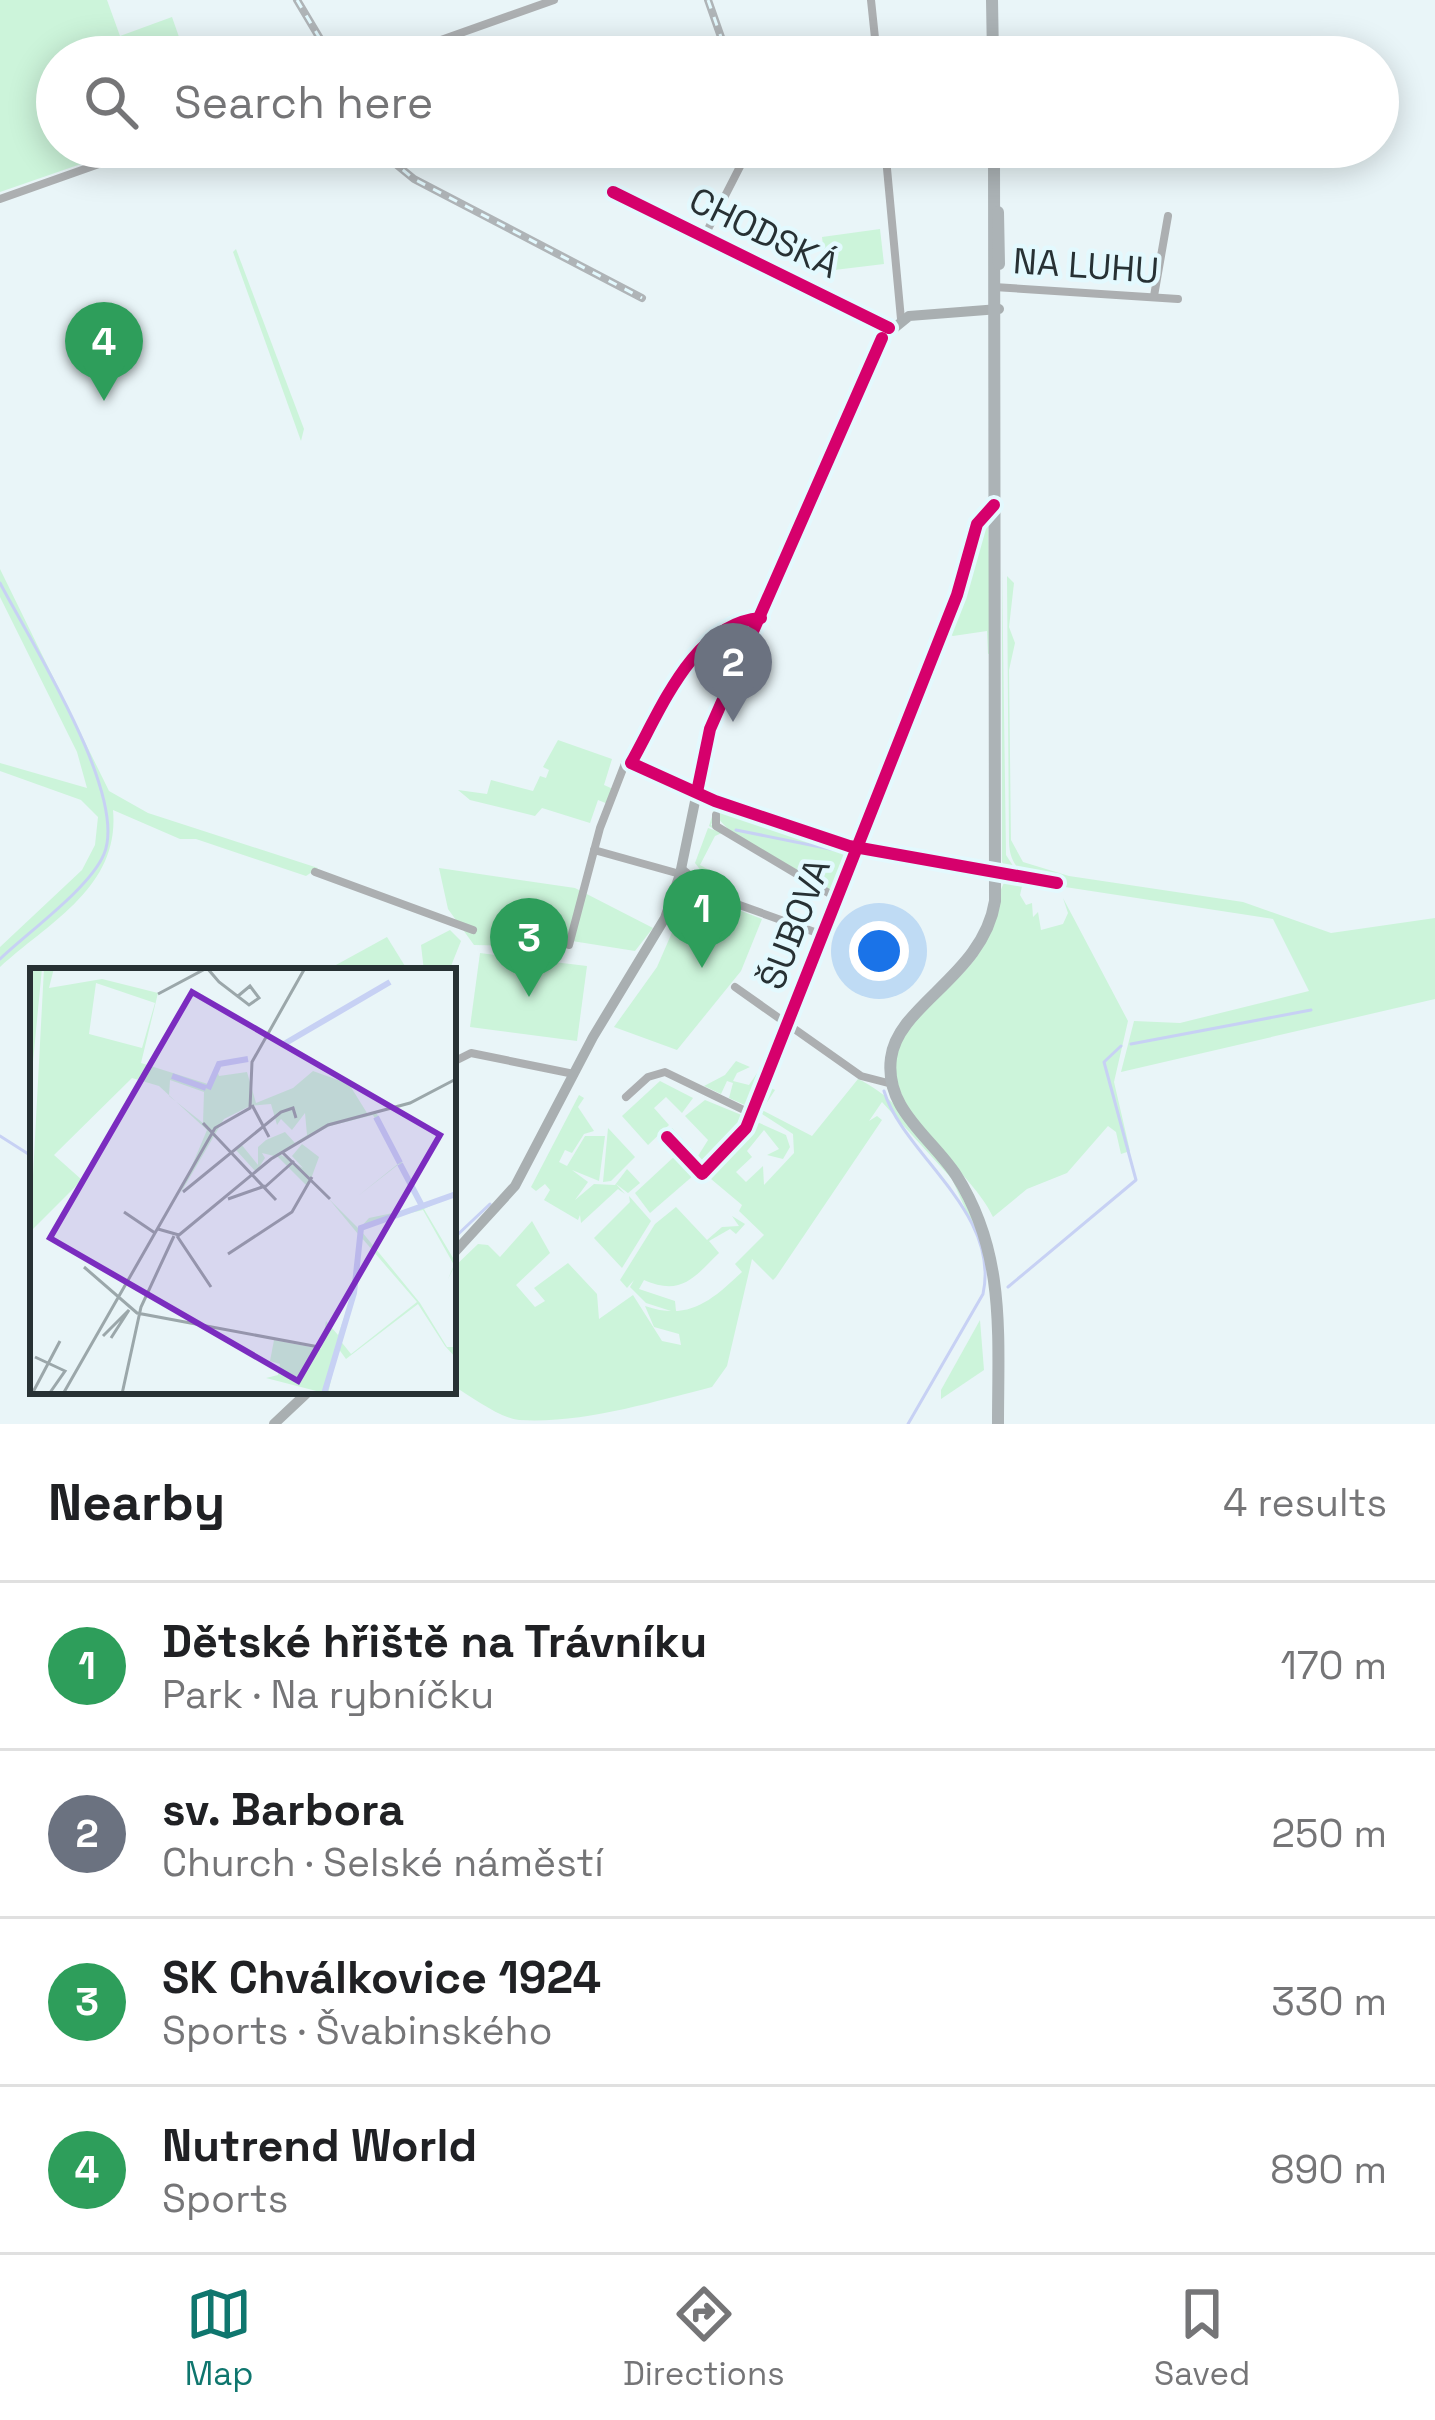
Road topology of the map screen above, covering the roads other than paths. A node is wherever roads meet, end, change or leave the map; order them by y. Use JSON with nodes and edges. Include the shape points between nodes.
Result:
{"nodes":[{"id":1,"x":554,"y":0,"type":"edge"},
{"id":2,"x":872,"y":0,"type":"edge"},
{"id":3,"x":992,"y":0,"type":"edge"},
{"id":4,"x":452,"y":36,"type":"edge"},
{"id":5,"x":875,"y":36,"type":"edge"},
{"id":6,"x":993,"y":36,"type":"edge"},
{"id":7,"x":88,"y":168,"type":"edge"},
{"id":8,"x":739,"y":168,"type":"edge"},
{"id":9,"x":886,"y":168,"type":"edge"},
{"id":10,"x":995,"y":168,"type":"edge"},
{"id":11,"x":613,"y":192,"type":"dead end"},
{"id":12,"x":0,"y":199,"type":"edge"},
{"id":13,"x":1168,"y":216,"type":"dead end"},
{"id":14,"x":704,"y":237,"type":"junction"},
{"id":15,"x":995,"y":287,"type":"junction"},
{"id":16,"x":1154,"y":296,"type":"junction"},
{"id":17,"x":1178,"y":299,"type":"dead end"},
{"id":18,"x":995,"y":313,"type":"junction"},
{"id":19,"x":901,"y":319,"type":"junction"},
{"id":20,"x":889,"y":328,"type":"junction"},
{"id":21,"x":994,"y":505,"type":"junction"},
{"id":22,"x":761,"y":618,"type":"junction"},
{"id":23,"x":628,"y":762,"type":"junction"},
{"id":24,"x":697,"y":792,"type":"junction"},
{"id":25,"x":716,"y":815,"type":"dead end"},
{"id":26,"x":857,"y":848,"type":"junction"},
{"id":27,"x":594,"y":850,"type":"junction"},
{"id":28,"x":681,"y":871,"type":"junction"},
{"id":29,"x":315,"y":872,"type":"dead end"},
{"id":30,"x":997,"y":874,"type":"junction"},
{"id":31,"x":1057,"y":883,"type":"dead end"},
{"id":32,"x":837,"y":898,"type":"junction"},
{"id":33,"x":473,"y":930,"type":"dead end"},
{"id":34,"x":823,"y":935,"type":"junction"},
{"id":35,"x":569,"y":945,"type":"dead end"},
{"id":36,"x":735,"y":987,"type":"dead end"},
{"id":37,"x":787,"y":1026,"type":"junction"},
{"id":38,"x":456,"y":1060,"type":"edge"},
{"id":39,"x":574,"y":1074,"type":"junction"},
{"id":40,"x":892,"y":1084,"type":"junction"},
{"id":41,"x":626,"y":1097,"type":"dead end"},
{"id":42,"x":752,"y":1114,"type":"junction"},
{"id":43,"x":667,"y":1137,"type":"dead end"},
{"id":44,"x":456,"y":1251,"type":"edge"},
{"id":45,"x":306,"y":1394,"type":"edge"},
{"id":46,"x":274,"y":1424,"type":"edge"},
{"id":47,"x":998,"y":1424,"type":"edge"}],
"edges":[{"from":1,"to":4,"type":"street"},
{"from":2,"to":5,"type":"street"},
{"from":3,"to":6,"type":"main road"},
{"from":7,"to":12,"type":"street"},
{"from":8,"to":14,"type":"street"},
{"from":9,"to":19,"type":"street"},
{"from":10,"to":15,"type":"main road"},
{"from":11,"to":14,"type":"street","name":"CHODSKÁ"},
{"from":13,"to":16,"type":"street"},
{"from":14,"to":20,"type":"street","name":"CHODSKÁ"},
{"from":15,"to":16,"type":"street","name":"NA LUHU"},
{"from":15,"to":18,"type":"main road"},
{"from":16,"to":17,"type":"street","name":"NA LUHU"},
{"from":18,"to":19,"type":"street"},
{"from":18,"to":21,"type":"main road"},
{"from":19,"to":20,"type":"street"},
{"from":20,"to":22,"type":"street"},
{"from":21,"to":26,"type":"street","name":"ŠUBOVA","via":[[973,535]]},
{"from":21,"to":30,"type":"main road"},
{"from":22,"to":23,"type":"street","via":[[695,656]]},
{"from":22,"to":24,"type":"street","via":[[710,729]]},
{"from":23,"to":24,"type":"street"},
{"from":23,"to":27,"type":"street"},
{"from":24,"to":26,"type":"street"},
{"from":24,"to":28,"type":"street"},
{"from":25,"to":32,"type":"street","via":[[716,826]]},
{"from":26,"to":30,"type":"street"},
{"from":26,"to":32,"type":"street","name":"ŠUBOVA"},
{"from":27,"to":28,"type":"street"},
{"from":27,"to":35,"type":"street"},
{"from":28,"to":34,"type":"street","via":[[717,897]]},
{"from":28,"to":39,"type":"street","via":[[664,918]]},
{"from":29,"to":33,"type":"street"},
{"from":30,"to":31,"type":"street"},
{"from":30,"to":40,"type":"main road","via":[[983,937],[898,1036]]},
{"from":32,"to":34,"type":"street","name":"ŠUBOVA"},
{"from":34,"to":37,"type":"street","name":"ŠUBOVA"},
{"from":36,"to":37,"type":"street"},
{"from":37,"to":40,"type":"street","via":[[866,1079]]},
{"from":37,"to":42,"type":"street","name":"ŠUBOVA"},
{"from":38,"to":39,"type":"street","via":[[471,1053]]},
{"from":39,"to":44,"type":"street","via":[[515,1186]]},
{"from":40,"to":47,"type":"main road","via":[[906,1115],[959,1180],[996,1271]]},
{"from":41,"to":42,"type":"street","via":[[665,1072]]},
{"from":42,"to":43,"type":"street","name":"ŠUBOVA","via":[[702,1174]]},
{"from":45,"to":46,"type":"street"}]}
